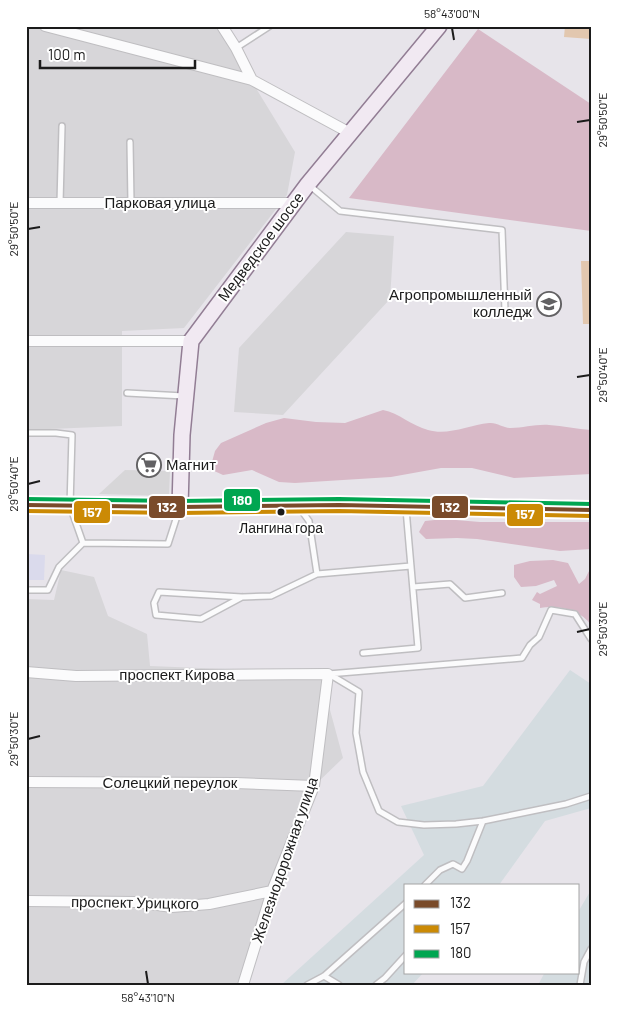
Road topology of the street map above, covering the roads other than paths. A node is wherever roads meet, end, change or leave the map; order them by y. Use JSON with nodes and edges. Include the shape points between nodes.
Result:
{"nodes":[{"id":1,"x":45,"y":26,"type":"edge"},
{"id":2,"x":222,"y":26,"type":"edge"},
{"id":3,"x":270,"y":26,"type":"edge"},
{"id":4,"x":439,"y":26,"type":"edge"},
{"id":5,"x":236,"y":48,"type":"junction"},
{"id":6,"x":252,"y":80,"type":"junction"},
{"id":7,"x":62,"y":126,"type":"dead end"},
{"id":8,"x":350,"y":133,"type":"junction"},
{"id":9,"x":130,"y":142,"type":"dead end"},
{"id":10,"x":308,"y":184,"type":"junction"},
{"id":11,"x":26,"y":203,"type":"edge"},
{"id":12,"x":60,"y":203,"type":"junction"},
{"id":13,"x":131,"y":203,"type":"junction"},
{"id":14,"x":294,"y":203,"type":"junction"},
{"id":15,"x":505,"y":311,"type":"dead end"},
{"id":16,"x":26,"y":341,"type":"edge"},
{"id":17,"x":191,"y":341,"type":"junction"},
{"id":18,"x":127,"y":393,"type":"dead end"},
{"id":19,"x":187,"y":396,"type":"junction"},
{"id":20,"x":26,"y":433,"type":"edge"},
{"id":21,"x":26,"y":505,"type":"edge"},
{"id":22,"x":298,"y":505,"type":"junction"},
{"id":23,"x":70,"y":506,"type":"junction"},
{"id":24,"x":406,"y":506,"type":"junction"},
{"id":25,"x":180,"y":507,"type":"junction"},
{"id":26,"x":591,"y":510,"type":"edge"},
{"id":27,"x":83,"y":543,"type":"junction"},
{"id":28,"x":411,"y":566,"type":"junction"},
{"id":29,"x":317,"y":574,"type":"junction"},
{"id":30,"x":413,"y":587,"type":"junction"},
{"id":31,"x":26,"y":590,"type":"edge"},
{"id":32,"x":502,"y":593,"type":"dead end"},
{"id":33,"x":242,"y":597,"type":"junction"},
{"id":34,"x":591,"y":639,"type":"edge"},
{"id":35,"x":364,"y":654,"type":"dead end"},
{"id":36,"x":26,"y":672,"type":"edge"},
{"id":37,"x":328,"y":674,"type":"junction"},
{"id":38,"x":26,"y":782,"type":"edge"},
{"id":39,"x":314,"y":786,"type":"junction"},
{"id":40,"x":591,"y":796,"type":"edge"},
{"id":41,"x":484,"y":821,"type":"junction"},
{"id":42,"x":426,"y":884,"type":"edge"},
{"id":43,"x":272,"y":891,"type":"junction"},
{"id":44,"x":26,"y":901,"type":"edge"},
{"id":45,"x":404,"y":905,"type":"edge"},
{"id":46,"x":591,"y":949,"type":"edge"},
{"id":47,"x":404,"y":956,"type":"edge"},
{"id":48,"x":324,"y":976,"type":"junction"},
{"id":49,"x":242,"y":985,"type":"edge"},
{"id":50,"x":306,"y":985,"type":"edge"},
{"id":51,"x":339,"y":985,"type":"edge"},
{"id":52,"x":376,"y":985,"type":"edge"},
{"id":53,"x":580,"y":985,"type":"edge"}],
"edges":[{"from":1,"to":6,"type":"street"},
{"from":2,"to":5,"type":"street"},
{"from":3,"to":5,"type":"lane"},
{"from":4,"to":8,"type":"main road","name":"Медведское шоссе"},
{"from":5,"to":6,"type":"street"},
{"from":6,"to":8,"type":"street"},
{"from":7,"to":12,"type":"lane"},
{"from":8,"to":10,"type":"main road","name":"Медведское шоссе"},
{"from":9,"to":13,"type":"lane"},
{"from":10,"to":14,"type":"main road","name":"Медведское шоссе"},
{"from":10,"to":15,"type":"lane","via":[[340,211],[502,230]]},
{"from":11,"to":12,"type":"street","name":"Парковая улица"},
{"from":12,"to":13,"type":"street","name":"Парковая улица"},
{"from":13,"to":14,"type":"street","name":"Парковая улица"},
{"from":14,"to":17,"type":"main road","name":"Медведское шоссе"},
{"from":16,"to":17,"type":"street"},
{"from":17,"to":19,"type":"main road"},
{"from":18,"to":19,"type":"lane"},
{"from":19,"to":25,"type":"main road","via":[[182,435]]},
{"from":20,"to":23,"type":"lane","via":[[72,435]]},
{"from":21,"to":23,"type":"main road"},
{"from":22,"to":24,"type":"main road"},
{"from":22,"to":25,"type":"main road"},
{"from":22,"to":29,"type":"lane","via":[[309,521]]},
{"from":23,"to":25,"type":"main road"},
{"from":23,"to":27,"type":"lane"},
{"from":24,"to":26,"type":"main road"},
{"from":24,"to":28,"type":"lane"},
{"from":25,"to":27,"type":"lane","via":[[168,544]]},
{"from":27,"to":31,"type":"lane","via":[[59,567],[48,590]]},
{"from":28,"to":29,"type":"lane"},
{"from":28,"to":30,"type":"lane"},
{"from":29,"to":33,"type":"lane","via":[[271,596]]},
{"from":30,"to":32,"type":"lane","via":[[450,584],[465,598]]},
{"from":30,"to":35,"type":"lane","via":[[418,648]]},
{"from":33,"to":33,"type":"lane","via":[[159,592],[154,603],[156,615],[201,619]]},
{"from":34,"to":37,"type":"lane","via":[[575,614],[551,610],[539,637],[522,658]]},
{"from":36,"to":37,"type":"street","name":"проспект Кирова","via":[[76,676]]},
{"from":37,"to":39,"type":"street","name":"Железнодорожная улица"},
{"from":37,"to":41,"type":"lane","via":[[359,692],[356,733],[363,772],[379,812],[398,822],[424,825]]},
{"from":38,"to":39,"type":"street","name":"Солецкий переулок"},
{"from":39,"to":43,"type":"street","name":"Железнодорожная улица"},
{"from":40,"to":41,"type":"lane"},
{"from":41,"to":42,"type":"lane","via":[[462,869],[453,864],[440,870]]},
{"from":43,"to":44,"type":"street","name":"проспект Урицкого","via":[[209,904],[172,907],[136,902]]},
{"from":43,"to":49,"type":"street","name":"Железнодорожная улица"},
{"from":45,"to":48,"type":"lane"},
{"from":46,"to":53,"type":"lane","via":[[584,962]]},
{"from":47,"to":52,"type":"lane"},
{"from":48,"to":50,"type":"lane"},
{"from":48,"to":51,"type":"lane"}]}
